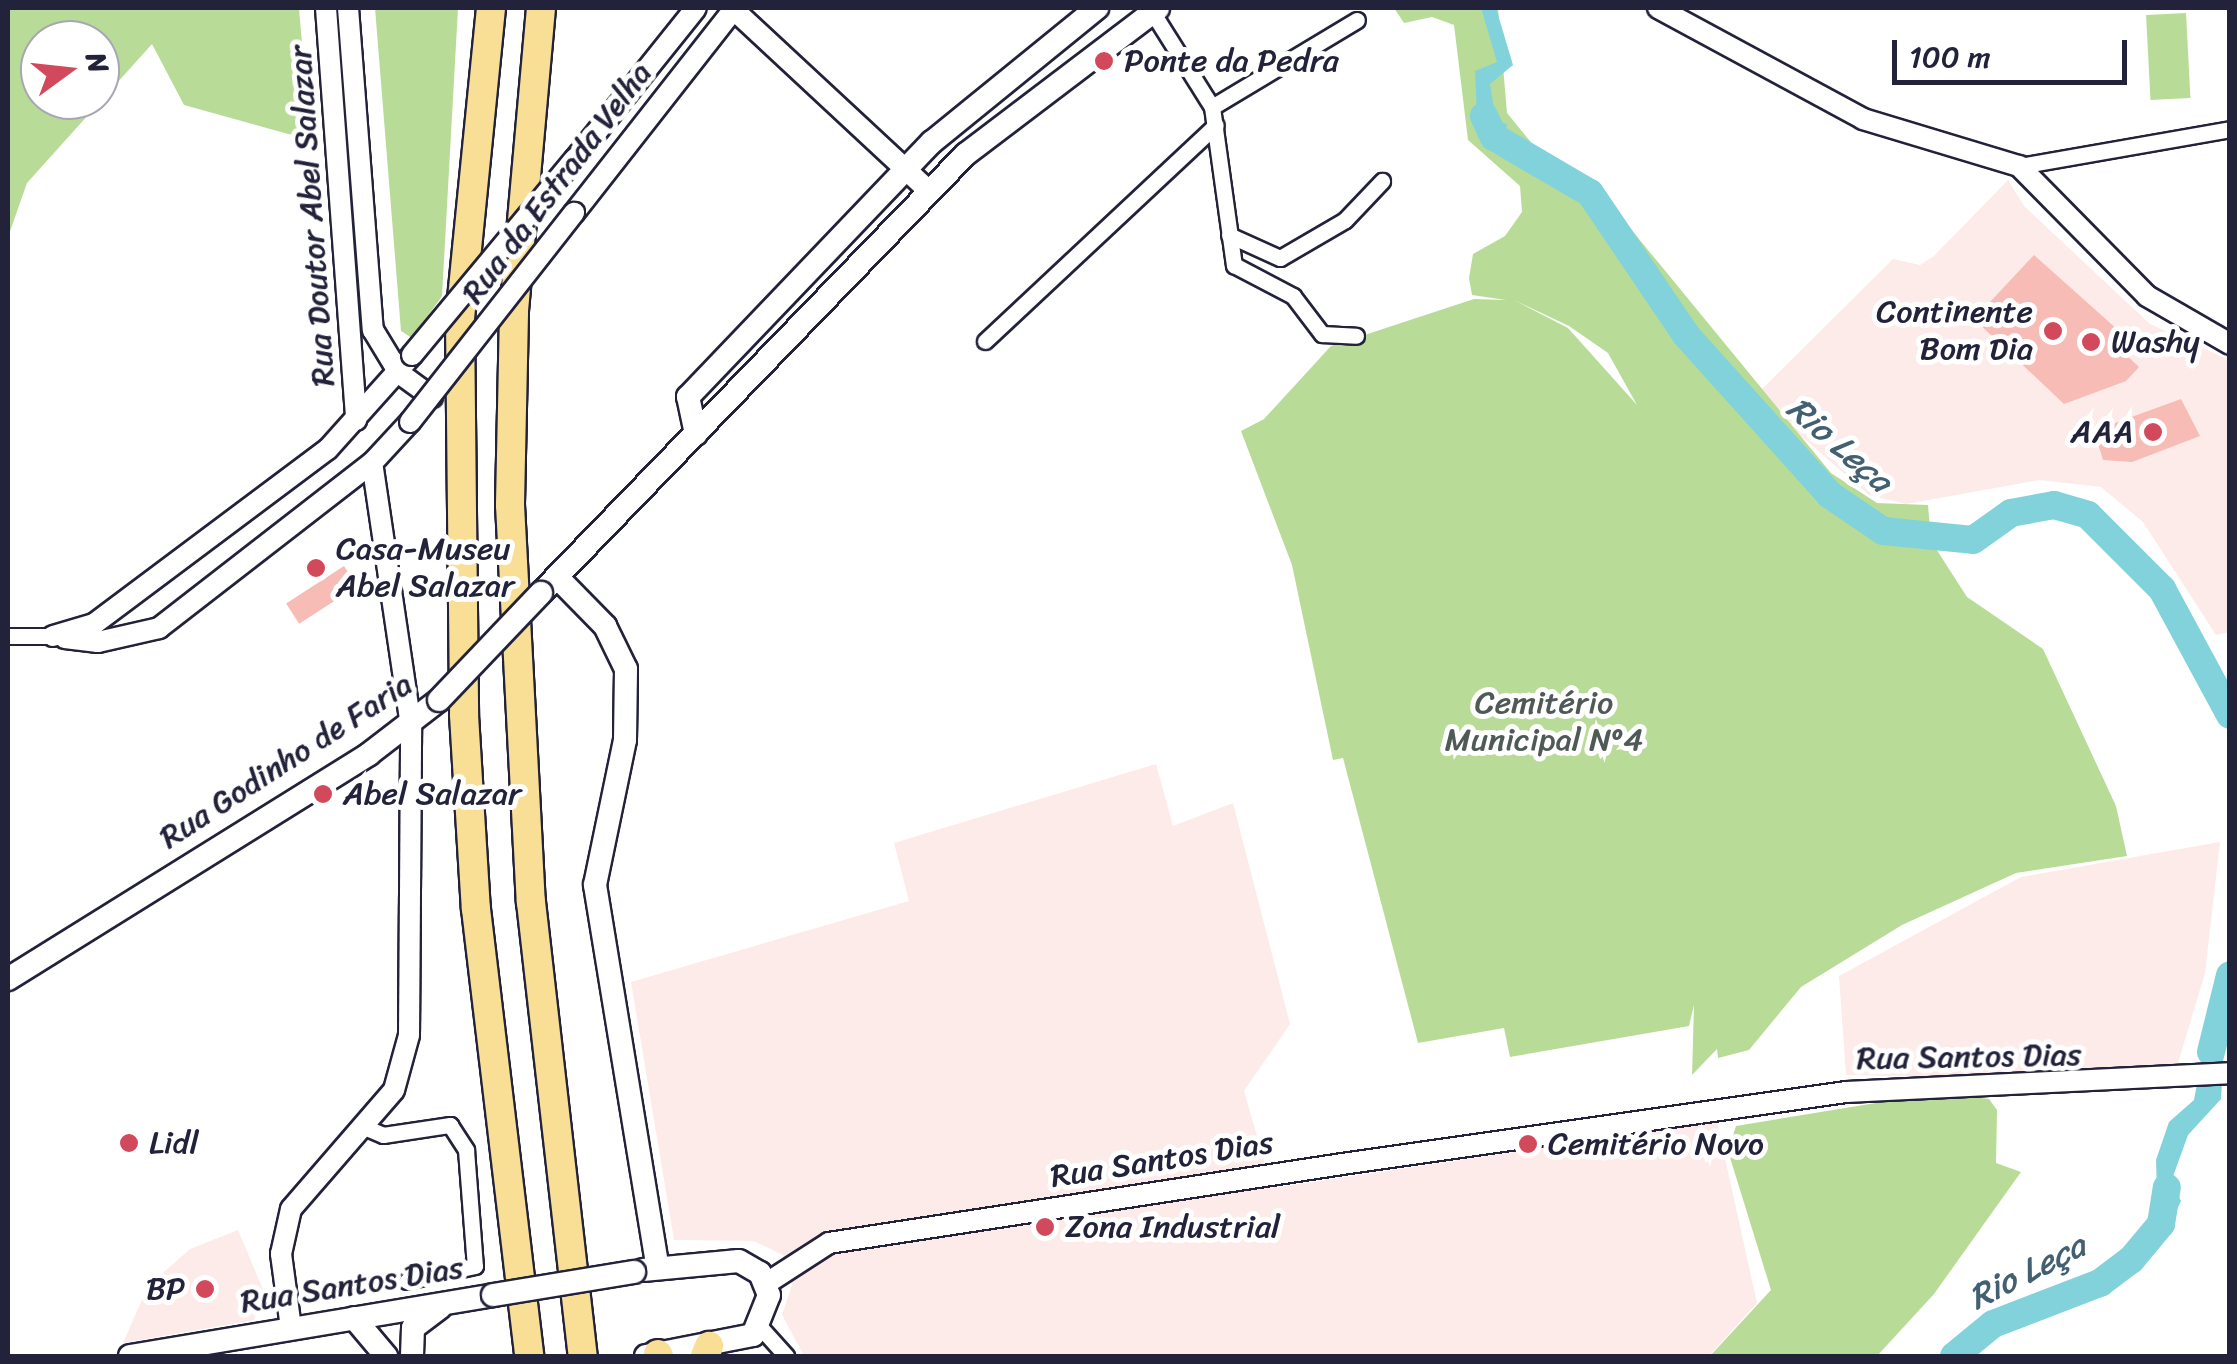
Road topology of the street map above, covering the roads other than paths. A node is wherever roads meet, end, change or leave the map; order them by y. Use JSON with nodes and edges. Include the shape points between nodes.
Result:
{"nodes":[{"id":1,"x":326,"y":8,"type":"edge"},
{"id":2,"x":348,"y":8,"type":"edge"},
{"id":3,"x":491,"y":8,"type":"edge"},
{"id":4,"x":541,"y":8,"type":"edge"},
{"id":5,"x":696,"y":8,"type":"edge"},
{"id":6,"x":733,"y":8,"type":"edge"},
{"id":7,"x":1097,"y":8,"type":"edge"},
{"id":8,"x":1658,"y":8,"type":"edge"},
{"id":9,"x":1145,"y":11,"type":"edge"},
{"id":10,"x":1357,"y":20,"type":"dead end"},
{"id":11,"x":1212,"y":107,"type":"junction"},
{"id":12,"x":1216,"y":126,"type":"junction"},
{"id":13,"x":2230,"y":129,"type":"edge"},
{"id":14,"x":2019,"y":166,"type":"junction"},
{"id":15,"x":906,"y":168,"type":"junction"},
{"id":16,"x":1382,"y":181,"type":"dead end"},
{"id":17,"x":929,"y":190,"type":"junction"},
{"id":18,"x":1229,"y":235,"type":"junction"},
{"id":19,"x":1356,"y":336,"type":"dead end"},
{"id":20,"x":985,"y":341,"type":"dead end"},
{"id":21,"x":2230,"y":344,"type":"edge"},
{"id":22,"x":404,"y":377,"type":"junction"},
{"id":23,"x":432,"y":397,"type":"junction"},
{"id":24,"x":356,"y":420,"type":"junction"},
{"id":25,"x":696,"y":434,"type":"junction"},
{"id":26,"x":372,"y":463,"type":"junction"},
{"id":27,"x":276,"y":488,"type":"junction"},
{"id":28,"x":297,"y":518,"type":"junction"},
{"id":29,"x":549,"y":585,"type":"junction"},
{"id":30,"x":8,"y":636,"type":"edge"},
{"id":31,"x":53,"y":636,"type":"junction"},
{"id":32,"x":411,"y":726,"type":"junction"},
{"id":33,"x":8,"y":979,"type":"edge"},
{"id":34,"x":2230,"y":1073,"type":"edge"},
{"id":35,"x":362,"y":1126,"type":"junction"},
{"id":36,"x":658,"y":1268,"type":"junction"},
{"id":37,"x":407,"y":1281,"type":"dead end"},
{"id":38,"x":768,"y":1283,"type":"junction"},
{"id":39,"x":452,"y":1302,"type":"junction"},
{"id":40,"x":354,"y":1318,"type":"junction"},
{"id":41,"x":292,"y":1328,"type":"junction"},
{"id":42,"x":761,"y":1328,"type":"junction"},
{"id":43,"x":707,"y":1351,"type":"edge"},
{"id":44,"x":130,"y":1356,"type":"edge"},
{"id":45,"x":386,"y":1356,"type":"edge"},
{"id":46,"x":412,"y":1356,"type":"edge"},
{"id":47,"x":529,"y":1356,"type":"edge"},
{"id":48,"x":583,"y":1356,"type":"edge"},
{"id":49,"x":654,"y":1356,"type":"edge"},
{"id":50,"x":786,"y":1356,"type":"edge"}],
"edges":[{"from":1,"to":24,"type":"street","name":"Rua Doutor Abel Salazar"},
{"from":2,"to":22,"type":"street","name":"Rua Doutor Abel Salazar","via":[[373,330]]},
{"from":3,"to":47,"type":"highway","via":[[460,320],[464,714],[476,909]]},
{"from":4,"to":48,"type":"highway","via":[[514,313],[510,505],[531,902]]},
{"from":5,"to":22,"type":"street","name":"Rua da Estrada Velha","bridge":true,"via":[[412,355]]},
{"from":6,"to":15,"type":"street"},
{"from":6,"to":23,"type":"street","name":"Rua da Estrada Velha","bridge":true},
{"from":7,"to":15,"type":"main road","via":[[996,83]]},
{"from":8,"to":14,"type":"street","via":[[1863,119]]},
{"from":9,"to":11,"type":"street"},
{"from":9,"to":17,"type":"main road","name":"Rua Godinho de Faria","via":[[1022,104]]},
{"from":10,"to":11,"type":"street"},
{"from":11,"to":12,"type":"street"},
{"from":12,"to":18,"type":"street"},
{"from":12,"to":20,"type":"street"},
{"from":13,"to":14,"type":"street"},
{"from":14,"to":21,"type":"street","via":[[2147,296]]},
{"from":15,"to":17,"type":"street"},
{"from":15,"to":25,"type":"main road","via":[[688,398]]},
{"from":16,"to":18,"type":"street","via":[[1345,220],[1280,258]]},
{"from":17,"to":25,"type":"main road","name":"Rua Godinho de Faria"},
{"from":18,"to":19,"type":"street","via":[[1234,265],[1294,296],[1322,334]]},
{"from":22,"to":23,"type":"street"},
{"from":22,"to":24,"type":"street","name":"Rua da Estrada Velha"},
{"from":23,"to":26,"type":"street","name":"Rua da Estrada Velha","bridge":true},
{"from":24,"to":27,"type":"street","name":"Rua da Estrada Velha"},
{"from":25,"to":29,"type":"main road","name":"Rua Godinho de Faria"},
{"from":26,"to":28,"type":"street","name":"Rua da Estrada Velha"},
{"from":26,"to":32,"type":"street"},
{"from":27,"to":28,"type":"street"},
{"from":27,"to":31,"type":"street","name":"Rua da Estrada Velha","via":[[94,624]]},
{"from":28,"to":31,"type":"street","name":"Rua da Estrada Velha","via":[[159,628],[98,642]]},
{"from":29,"to":32,"type":"main road","name":"Rua Godinho de Faria","bridge":true},
{"from":29,"to":36,"type":"main road","via":[[605,626],[626,669],[625,740],[595,885]]},
{"from":30,"to":31,"type":"street","name":"Rua da Estrada Velha"},
{"from":32,"to":33,"type":"main road","name":"Rua Godinho de Faria"},
{"from":32,"to":35,"type":"street","via":[[409,1035],[394,1090]]},
{"from":34,"to":38,"type":"street","name":"Rua Santos Dias","via":[[2115,1085],[1846,1092],[1342,1164],[829,1243]]},
{"from":35,"to":37,"type":"street","via":[[383,1136],[450,1125],[466,1150],[475,1266]]},
{"from":35,"to":41,"type":"street","via":[[291,1209],[281,1254]]},
{"from":36,"to":38,"type":"main road","name":"Rua Santos Dias","via":[[739,1260]]},
{"from":36,"to":39,"type":"main road","name":"Rua Santos Dias","bridge":true},
{"from":38,"to":42,"type":"main road"},
{"from":39,"to":40,"type":"main road","name":"Rua Santos Dias"},
{"from":39,"to":46,"type":"main road","via":[[419,1319]]},
{"from":40,"to":41,"type":"main road","name":"Rua Santos Dias"},
{"from":40,"to":45,"type":"main road"},
{"from":41,"to":44,"type":"main road","name":"Rua Santos Dias"},
{"from":42,"to":43,"type":"main road"},
{"from":42,"to":50,"type":"street"},
{"from":43,"to":49,"type":"main road"}]}
